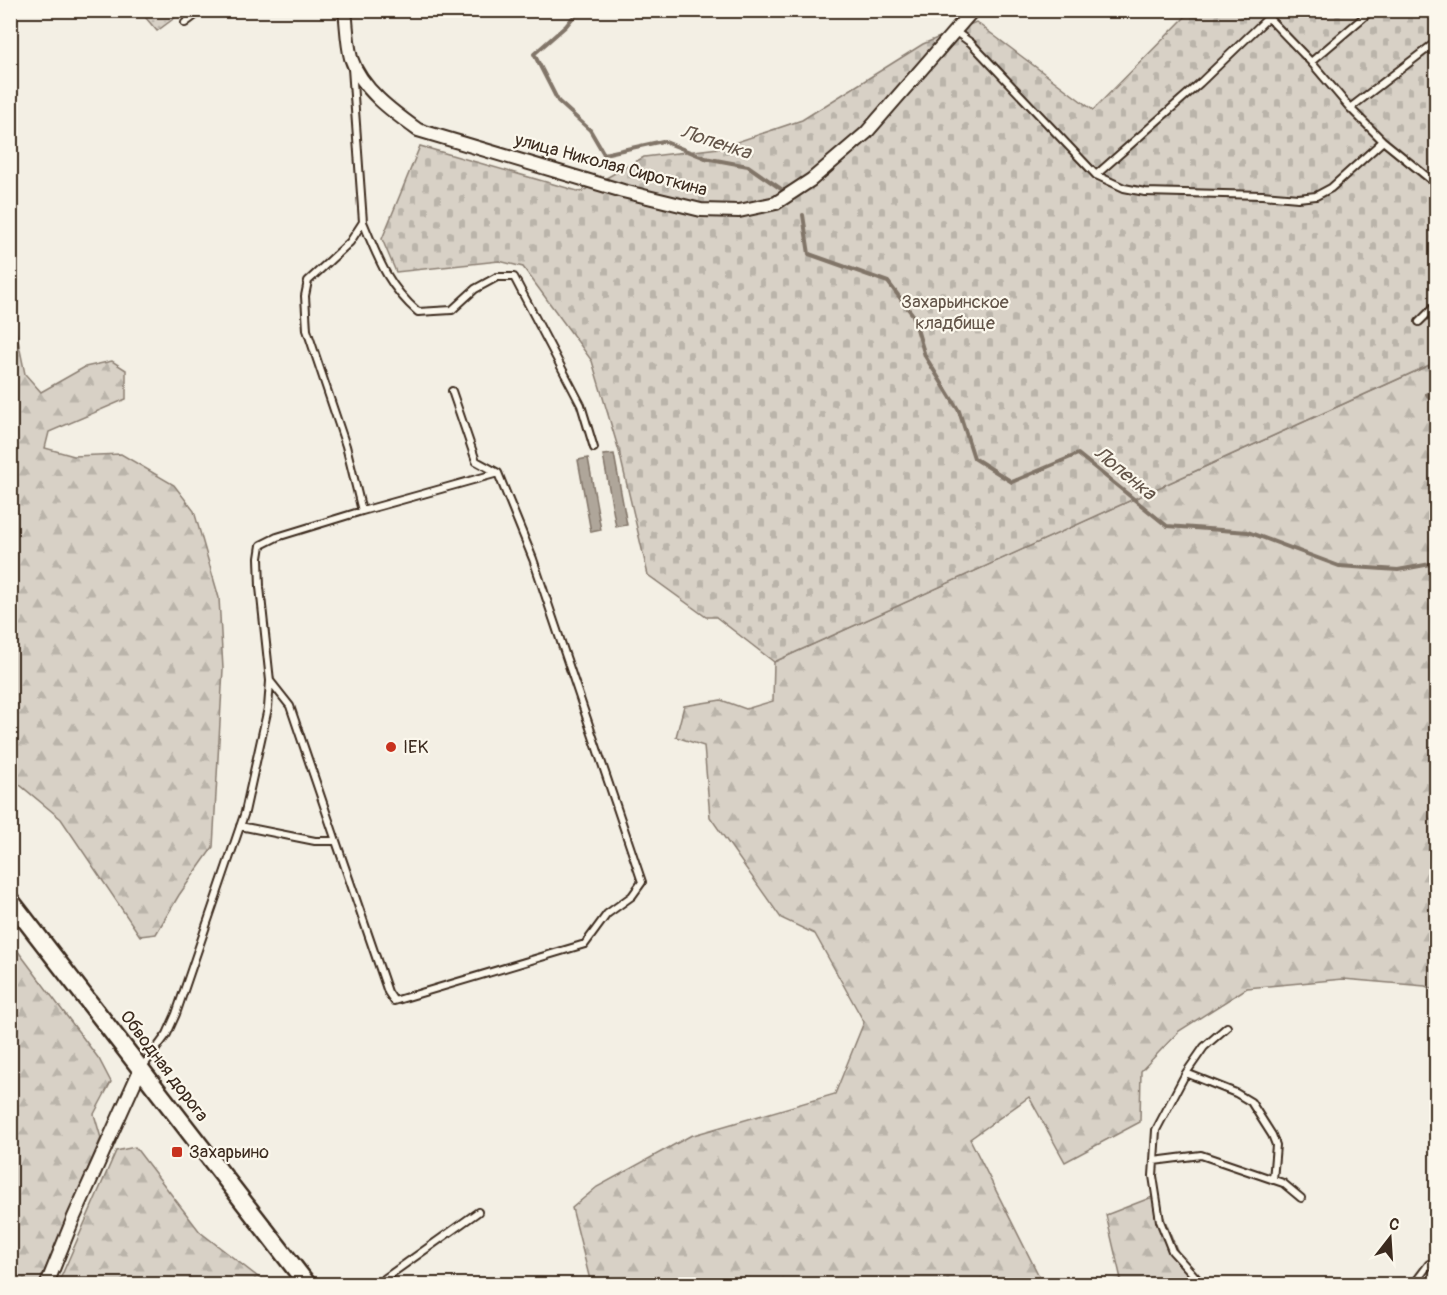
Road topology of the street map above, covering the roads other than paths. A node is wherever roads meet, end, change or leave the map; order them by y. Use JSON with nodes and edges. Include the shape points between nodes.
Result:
{"nodes":[{"id":1,"x":202,"y":10,"type":"edge"},
{"id":2,"x":345,"y":10,"type":"edge"},
{"id":3,"x":973,"y":10,"type":"edge"},
{"id":4,"x":1261,"y":10,"type":"edge"},
{"id":5,"x":1276,"y":10,"type":"edge"},
{"id":6,"x":1372,"y":10,"type":"edge"},
{"id":7,"x":1268,"y":18,"type":"junction"},
{"id":8,"x":185,"y":23,"type":"dead end"},
{"id":9,"x":956,"y":32,"type":"junction"},
{"id":10,"x":1437,"y":42,"type":"edge"},
{"id":11,"x":351,"y":58,"type":"junction"},
{"id":12,"x":1311,"y":62,"type":"junction"},
{"id":13,"x":1350,"y":108,"type":"junction"},
{"id":14,"x":1383,"y":141,"type":"junction"},
{"id":15,"x":1096,"y":175,"type":"junction"},
{"id":16,"x":1437,"y":184,"type":"edge"},
{"id":17,"x":363,"y":222,"type":"junction"},
{"id":18,"x":1437,"y":305,"type":"edge"},
{"id":19,"x":1419,"y":322,"type":"dead end"},
{"id":20,"x":452,"y":392,"type":"dead end"},
{"id":21,"x":594,"y":448,"type":"dead end"},
{"id":22,"x":498,"y":473,"type":"junction"},
{"id":23,"x":362,"y":511,"type":"junction"},
{"id":24,"x":270,"y":681,"type":"junction"},
{"id":25,"x":240,"y":826,"type":"junction"},
{"id":26,"x":336,"y":841,"type":"junction"},
{"id":27,"x":10,"y":900,"type":"edge"},
{"id":28,"x":1227,"y":1027,"type":"dead end"},
{"id":29,"x":141,"y":1068,"type":"junction"},
{"id":30,"x":1186,"y":1073,"type":"junction"},
{"id":31,"x":1154,"y":1161,"type":"junction"},
{"id":32,"x":1273,"y":1179,"type":"junction"},
{"id":33,"x":1301,"y":1198,"type":"dead end"},
{"id":34,"x":478,"y":1212,"type":"dead end"},
{"id":35,"x":1429,"y":1264,"type":"dead end"},
{"id":36,"x":47,"y":1284,"type":"edge"},
{"id":37,"x":307,"y":1284,"type":"edge"},
{"id":38,"x":377,"y":1284,"type":"edge"},
{"id":39,"x":1202,"y":1284,"type":"edge"},
{"id":40,"x":1414,"y":1284,"type":"edge"}],
"edges":[{"from":1,"to":8,"type":"lane"},
{"from":2,"to":11,"type":"street","name":"улица Николая Сироткина"},
{"from":3,"to":9,"type":"street","name":"улица Николая Сироткина"},
{"from":4,"to":7,"type":"lane"},
{"from":5,"to":7,"type":"lane"},
{"from":6,"to":12,"type":"lane"},
{"from":7,"to":12,"type":"lane"},
{"from":7,"to":15,"type":"lane"},
{"from":9,"to":11,"type":"street","name":"улица Николая Сироткина","via":[[866,133],[811,180],[776,203],[739,211],[701,210],[623,191],[418,130],[390,110],[365,84]]},
{"from":9,"to":15,"type":"lane","via":[[971,43]]},
{"from":10,"to":13,"type":"lane"},
{"from":11,"to":17,"type":"lane"},
{"from":12,"to":13,"type":"lane"},
{"from":13,"to":14,"type":"lane"},
{"from":14,"to":15,"type":"lane","via":[[1331,188],[1316,196],[1145,192],[1124,188]]},
{"from":14,"to":16,"type":"lane"},
{"from":17,"to":21,"type":"lane","via":[[400,297],[418,312],[452,310],[497,277],[514,278],[581,405]]},
{"from":17,"to":23,"type":"lane","via":[[350,242],[308,281],[304,297],[307,330],[346,446]]},
{"from":18,"to":19,"type":"lane"},
{"from":20,"to":22,"type":"lane","via":[[476,460]]},
{"from":22,"to":23,"type":"lane"},
{"from":22,"to":26,"type":"lane","via":[[533,559],[642,882],[632,896],[607,914],[585,944],[394,1001]]},
{"from":23,"to":24,"type":"lane","via":[[261,545],[260,587]]},
{"from":24,"to":25,"type":"lane","via":[[268,708]]},
{"from":24,"to":26,"type":"lane","via":[[290,706]]},
{"from":25,"to":26,"type":"lane","via":[[315,841]]},
{"from":25,"to":29,"type":"lane","via":[[176,1014],[167,1034]]},
{"from":27,"to":29,"type":"main road","name":"Обводная дорога"},
{"from":28,"to":30,"type":"lane","via":[[1204,1047]]},
{"from":29,"to":36,"type":"street"},
{"from":29,"to":37,"type":"main road","name":"Обводная дорога"},
{"from":30,"to":31,"type":"lane","via":[[1156,1130]]},
{"from":30,"to":32,"type":"lane","via":[[1251,1102],[1276,1145]]},
{"from":31,"to":32,"type":"lane","via":[[1201,1155]]},
{"from":31,"to":39,"type":"lane","via":[[1160,1221],[1172,1251]]},
{"from":32,"to":33,"type":"lane"},
{"from":34,"to":38,"type":"lane"},
{"from":35,"to":40,"type":"lane"}]}
